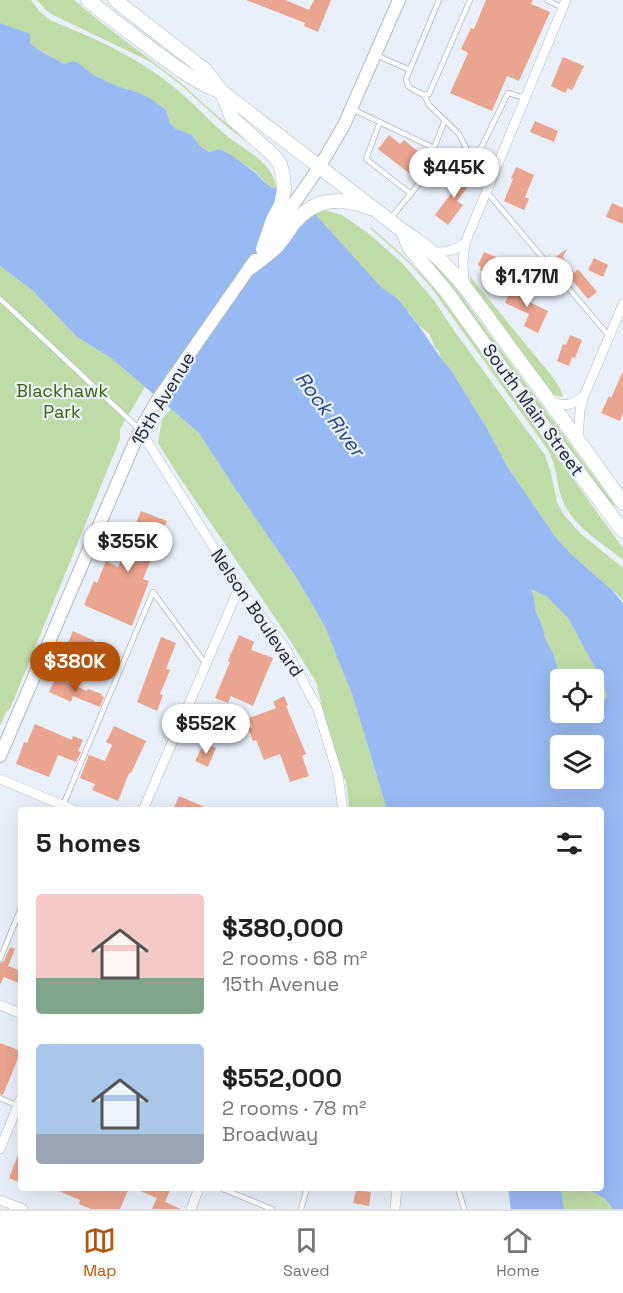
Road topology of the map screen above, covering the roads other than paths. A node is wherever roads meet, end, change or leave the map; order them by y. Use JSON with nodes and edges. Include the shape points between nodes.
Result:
{"nodes":[{"id":1,"x":88,"y":0,"type":"edge"},
{"id":2,"x":399,"y":0,"type":"edge"},
{"id":3,"x":440,"y":0,"type":"edge"},
{"id":4,"x":470,"y":0,"type":"edge"},
{"id":5,"x":547,"y":0,"type":"edge"},
{"id":6,"x":120,"y":2,"type":"edge"},
{"id":7,"x":564,"y":4,"type":"edge"},
{"id":8,"x":376,"y":55,"type":"junction"},
{"id":9,"x":410,"y":70,"type":"junction"},
{"id":10,"x":222,"y":92,"type":"junction"},
{"id":11,"x":424,"y":95,"type":"junction"},
{"id":12,"x":525,"y":98,"type":"junction"},
{"id":13,"x":352,"y":109,"type":"junction"},
{"id":14,"x":445,"y":120,"type":"junction"},
{"id":15,"x":380,"y":122,"type":"junction"},
{"id":16,"x":434,"y":148,"type":"junction"},
{"id":17,"x":474,"y":163,"type":"junction"},
{"id":18,"x":320,"y":166,"type":"junction"},
{"id":19,"x":497,"y":167,"type":"junction"},
{"id":20,"x":488,"y":188,"type":"junction"},
{"id":21,"x":411,"y":194,"type":"junction"},
{"id":22,"x":386,"y":216,"type":"junction"},
{"id":23,"x":403,"y":231,"type":"junction"},
{"id":24,"x":465,"y":243,"type":"junction"},
{"id":25,"x":263,"y":249,"type":"junction"},
{"id":26,"x":434,"y":252,"type":"junction"},
{"id":27,"x":250,"y":267,"type":"junction"},
{"id":28,"x":464,"y":286,"type":"junction"},
{"id":29,"x":0,"y":299,"type":"edge"},
{"id":30,"x":623,"y":304,"type":"edge"},
{"id":31,"x":609,"y":336,"type":"junction"},
{"id":32,"x":584,"y":396,"type":"junction"},
{"id":33,"x":550,"y":402,"type":"junction"},
{"id":34,"x":140,"y":430,"type":"junction"},
{"id":35,"x":578,"y":440,"type":"junction"},
{"id":36,"x":623,"y":503,"type":"edge"},
{"id":37,"x":623,"y":531,"type":"edge"},
{"id":38,"x":239,"y":588,"type":"junction"},
{"id":39,"x":205,"y":663,"type":"junction"},
{"id":40,"x":0,"y":756,"type":"edge"},
{"id":41,"x":0,"y":779,"type":"edge"},
{"id":42,"x":60,"y":807,"type":"edge"},
{"id":43,"x":62,"y":807,"type":"edge"},
{"id":44,"x":144,"y":807,"type":"edge"},
{"id":45,"x":343,"y":807,"type":"edge"},
{"id":46,"x":18,"y":915,"type":"edge"},
{"id":47,"x":0,"y":959,"type":"edge"},
{"id":48,"x":0,"y":1005,"type":"edge"},
{"id":49,"x":18,"y":1013,"type":"edge"},
{"id":50,"x":0,"y":1098,"type":"edge"},
{"id":51,"x":18,"y":1103,"type":"edge"},
{"id":52,"x":18,"y":1108,"type":"edge"},
{"id":53,"x":0,"y":1149,"type":"edge"},
{"id":54,"x":198,"y":1191,"type":"edge"},
{"id":55,"x":227,"y":1191,"type":"edge"},
{"id":56,"x":306,"y":1191,"type":"edge"},
{"id":57,"x":397,"y":1191,"type":"edge"},
{"id":58,"x":459,"y":1191,"type":"edge"},
{"id":59,"x":0,"y":1200,"type":"edge"},
{"id":60,"x":23,"y":1209,"type":"edge"},
{"id":61,"x":191,"y":1209,"type":"edge"},
{"id":62,"x":272,"y":1209,"type":"edge"},
{"id":63,"x":301,"y":1209,"type":"edge"},
{"id":64,"x":395,"y":1209,"type":"edge"},
{"id":65,"x":464,"y":1209,"type":"edge"}],
"edges":[{"from":1,"to":10,"type":"main road","name":"South Main Street","via":[[177,67]]},
{"from":2,"to":8,"type":"main road","name":"15th Avenue"},
{"from":3,"to":9,"type":"lane"},
{"from":4,"to":11,"type":"lane","via":[[429,94]]},
{"from":5,"to":7,"type":"lane"},
{"from":6,"to":10,"type":"main road","name":"South Main Street","via":[[205,70]]},
{"from":7,"to":12,"type":"street"},
{"from":8,"to":9,"type":"lane"},
{"from":8,"to":13,"type":"main road","name":"15th Avenue"},
{"from":9,"to":11,"type":"lane","via":[[408,86]]},
{"from":10,"to":18,"type":"main road","name":"South Main Street"},
{"from":10,"to":25,"type":"main road","via":[[232,118],[280,164],[284,190]]},
{"from":11,"to":14,"type":"lane"},
{"from":12,"to":17,"type":"lane","via":[[508,93]]},
{"from":12,"to":19,"type":"street"},
{"from":13,"to":15,"type":"lane"},
{"from":13,"to":18,"type":"main road","name":"15th Avenue"},
{"from":14,"to":16,"type":"lane"},
{"from":14,"to":17,"type":"lane","via":[[459,134]]},
{"from":15,"to":16,"type":"lane"},
{"from":15,"to":21,"type":"lane","via":[[366,159]]},
{"from":16,"to":21,"type":"lane","via":[[421,181]]},
{"from":17,"to":19,"type":"lane","via":[[487,162]]},
{"from":17,"to":20,"type":"lane"},
{"from":18,"to":22,"type":"main road","name":"South Main Street"},
{"from":18,"to":25,"type":"main road","name":"15th Avenue"},
{"from":19,"to":20,"type":"street"},
{"from":20,"to":24,"type":"street"},
{"from":20,"to":31,"type":"lane"},
{"from":21,"to":22,"type":"lane"},
{"from":22,"to":23,"type":"main road","name":"South Main Street"},
{"from":22,"to":27,"type":"main road","via":[[347,201],[312,206],[277,246]]},
{"from":23,"to":26,"type":"main road","name":"South Main Street"},
{"from":23,"to":37,"type":"main road","name":"South Main Street","via":[[409,248],[446,291]]},
{"from":24,"to":26,"type":"street","via":[[456,250]]},
{"from":24,"to":28,"type":"street"},
{"from":25,"to":27,"type":"main road","name":"15th Avenue"},
{"from":26,"to":28,"type":"main road","name":"South Main Street"},
{"from":27,"to":34,"type":"main road","name":"15th Avenue"},
{"from":28,"to":33,"type":"main road","name":"South Main Street"},
{"from":29,"to":34,"type":"lane"},
{"from":30,"to":31,"type":"street"},
{"from":31,"to":32,"type":"street"},
{"from":32,"to":33,"type":"street","via":[[567,406]]},
{"from":32,"to":35,"type":"street"},
{"from":33,"to":35,"type":"main road","name":"South Main Street"},
{"from":34,"to":38,"type":"street","name":"Nelson Boulevard"},
{"from":34,"to":40,"type":"main road","name":"15th Avenue"},
{"from":35,"to":36,"type":"main road","name":"South Main Street"},
{"from":38,"to":39,"type":"street"},
{"from":38,"to":45,"type":"street","name":"Nelson Boulevard","via":[[284,646],[317,708],[338,775]]},
{"from":39,"to":43,"type":"lane","via":[[153,592]]},
{"from":39,"to":44,"type":"street"},
{"from":41,"to":42,"type":"street"},
{"from":46,"to":47,"type":"lane"},
{"from":48,"to":49,"type":"street"},
{"from":50,"to":51,"type":"lane"},
{"from":52,"to":53,"type":"street"},
{"from":54,"to":61,"type":"street"},
{"from":55,"to":62,"type":"lane"},
{"from":56,"to":63,"type":"lane"},
{"from":57,"to":64,"type":"street"},
{"from":58,"to":65,"type":"lane"},
{"from":59,"to":60,"type":"street"}]}
